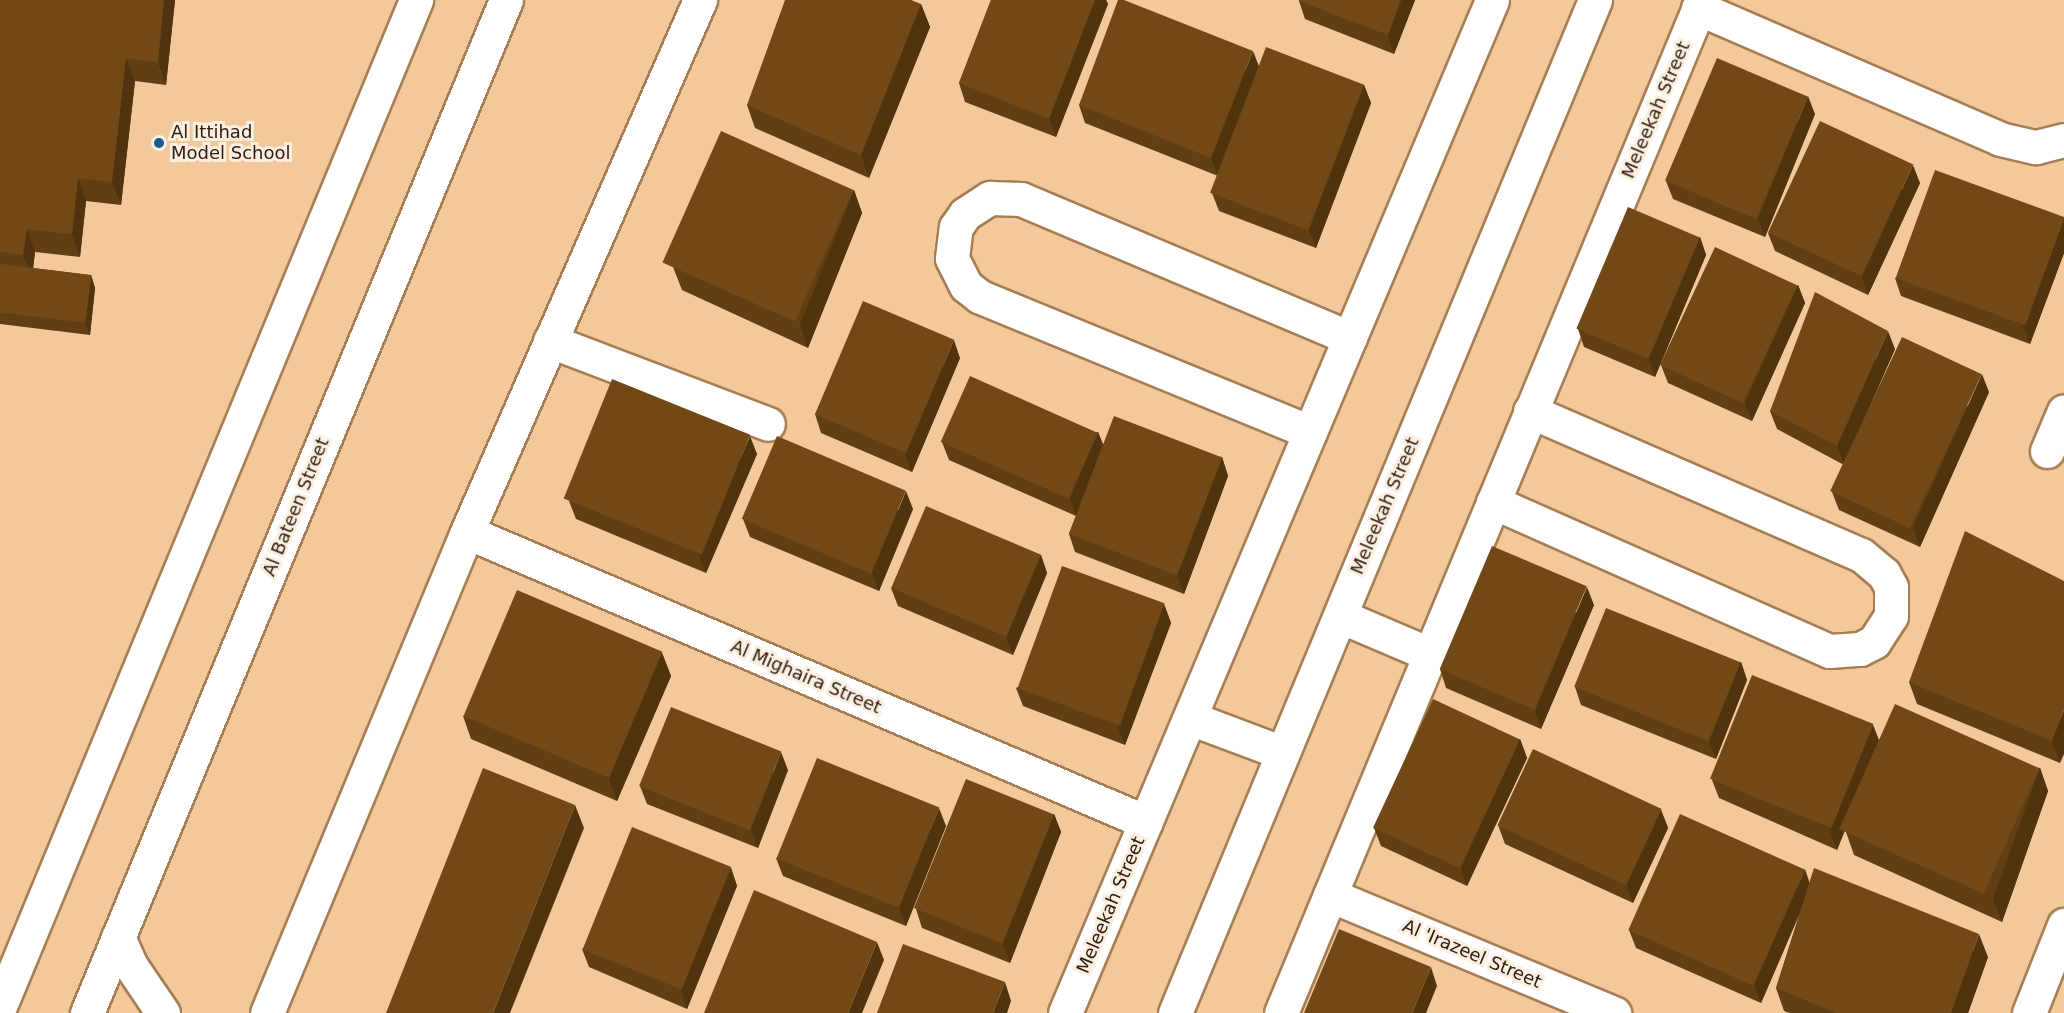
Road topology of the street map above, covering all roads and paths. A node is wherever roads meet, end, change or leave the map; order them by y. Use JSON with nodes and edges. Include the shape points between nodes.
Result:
{"nodes":[{"id":1,"x":416,"y":0,"type":"edge"},
{"id":2,"x":506,"y":0,"type":"edge"},
{"id":3,"x":700,"y":0,"type":"edge"},
{"id":4,"x":1492,"y":0,"type":"edge"},
{"id":5,"x":1595,"y":0,"type":"edge"},
{"id":6,"x":1700,"y":4,"type":"edge"},
{"id":7,"x":2064,"y":140,"type":"edge"},
{"id":8,"x":1350,"y":338,"type":"junction"},
{"id":9,"x":550,"y":341,"type":"junction"},
{"id":10,"x":1530,"y":411,"type":"junction"},
{"id":11,"x":2064,"y":411,"type":"edge"},
{"id":12,"x":768,"y":424,"type":"dead end"},
{"id":13,"x":1310,"y":432,"type":"junction"},
{"id":14,"x":2048,"y":451,"type":"dead end"},
{"id":15,"x":1493,"y":502,"type":"junction"},
{"id":16,"x":467,"y":532,"type":"junction"},
{"id":17,"x":1340,"y":616,"type":"junction"},
{"id":18,"x":1429,"y":654,"type":"junction"},
{"id":19,"x":1190,"y":718,"type":"junction"},
{"id":20,"x":1283,"y":753,"type":"junction"},
{"id":21,"x":1146,"y":822,"type":"junction"},
{"id":22,"x":1330,"y":895,"type":"junction"},
{"id":23,"x":2064,"y":925,"type":"edge"},
{"id":24,"x":118,"y":937,"type":"junction"},
{"id":25,"x":0,"y":1006,"type":"edge"},
{"id":26,"x":87,"y":1013,"type":"edge"},
{"id":27,"x":163,"y":1013,"type":"edge"},
{"id":28,"x":267,"y":1013,"type":"edge"},
{"id":29,"x":1065,"y":1013,"type":"edge"},
{"id":30,"x":1175,"y":1013,"type":"edge"},
{"id":31,"x":1281,"y":1013,"type":"edge"},
{"id":32,"x":1614,"y":1013,"type":"edge"},
{"id":33,"x":2030,"y":1013,"type":"edge"}],
"edges":[{"from":1,"to":25,"type":"street"},
{"from":2,"to":24,"type":"street","name":"Al Bateen Street"},
{"from":3,"to":9,"type":"street"},
{"from":4,"to":8,"type":"street","name":"Meleekah Street"},
{"from":5,"to":17,"type":"street","name":"Meleekah Street"},
{"from":6,"to":7,"type":"street","name":"Meleekah Street","via":[[2000,139],[2036,147]]},
{"from":6,"to":10,"type":"street","name":"Meleekah Street"},
{"from":8,"to":13,"type":"street","name":"Meleekah Street"},
{"from":8,"to":13,"type":"street","via":[[1021,199],[990,198],[965,214],[957,227],[952,258],[962,280],[979,296]]},
{"from":9,"to":12,"type":"street"},
{"from":9,"to":16,"type":"street"},
{"from":10,"to":15,"type":"street","name":"Meleekah Street"},
{"from":10,"to":15,"type":"street","via":[[1861,555],[1884,574],[1891,587],[1891,616],[1874,642],[1860,649],[1830,651]]},
{"from":11,"to":14,"type":"street"},
{"from":13,"to":19,"type":"street","name":"Meleekah Street"},
{"from":15,"to":18,"type":"street","name":"Meleekah Street"},
{"from":16,"to":21,"type":"street","name":"Al Mighaira Street"},
{"from":16,"to":28,"type":"street"},
{"from":17,"to":18,"type":"street"},
{"from":17,"to":20,"type":"street","name":"Meleekah Street"},
{"from":18,"to":22,"type":"street","name":"Meleekah Street"},
{"from":19,"to":20,"type":"street"},
{"from":19,"to":21,"type":"street","name":"Meleekah Street"},
{"from":20,"to":30,"type":"street","name":"Meleekah Street"},
{"from":21,"to":29,"type":"street","name":"Meleekah Street"},
{"from":22,"to":31,"type":"street","name":"Meleekah Street"},
{"from":22,"to":32,"type":"street","name":"Al 'Irazeel Street"},
{"from":23,"to":33,"type":"street"},
{"from":24,"to":26,"type":"street","name":"Al Bateen Street"},
{"from":24,"to":27,"type":"street","via":[[130,966]]}]}
